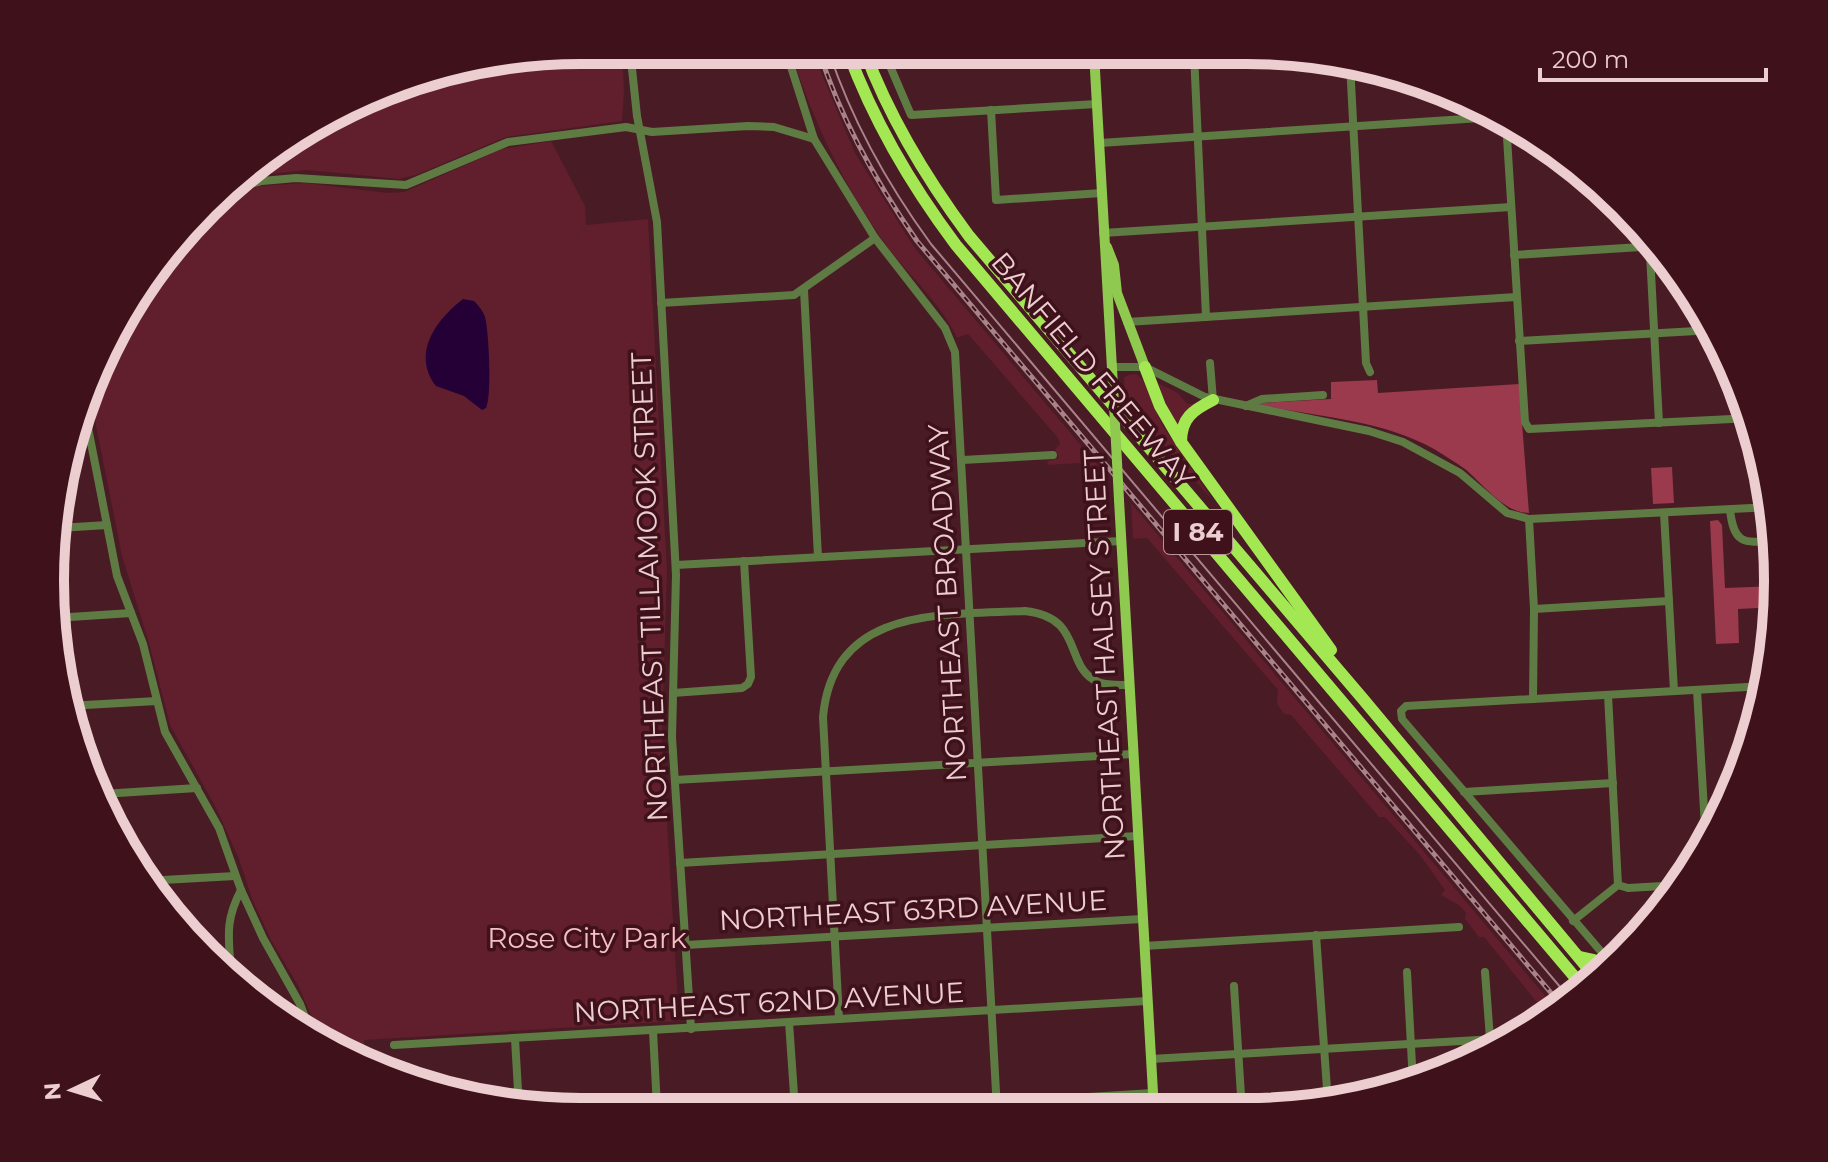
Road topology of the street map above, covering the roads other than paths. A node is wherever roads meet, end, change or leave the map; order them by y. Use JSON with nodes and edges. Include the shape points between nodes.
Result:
{"nodes":[{"id":1,"x":632,"y":64,"type":"edge"},
{"id":2,"x":790,"y":64,"type":"edge"},
{"id":3,"x":853,"y":64,"type":"edge"},
{"id":4,"x":870,"y":64,"type":"edge"},
{"id":5,"x":889,"y":64,"type":"edge"},
{"id":6,"x":1095,"y":64,"type":"edge"},
{"id":7,"x":1194,"y":64,"type":"edge"},
{"id":8,"x":1351,"y":75,"type":"edge"},
{"id":9,"x":1097,"y":104,"type":"junction"},
{"id":10,"x":991,"y":110,"type":"junction"},
{"id":11,"x":1478,"y":118,"type":"edge"},
{"id":12,"x":1353,"y":126,"type":"junction"},
{"id":13,"x":639,"y":130,"type":"junction"},
{"id":14,"x":1507,"y":133,"type":"edge"},
{"id":15,"x":1197,"y":137,"type":"junction"},
{"id":16,"x":814,"y":139,"type":"junction"},
{"id":17,"x":1100,"y":143,"type":"junction"},
{"id":18,"x":249,"y":185,"type":"edge"},
{"id":19,"x":1102,"y":193,"type":"junction"},
{"id":20,"x":1511,"y":207,"type":"junction"},
{"id":21,"x":1357,"y":217,"type":"junction"},
{"id":22,"x":1202,"y":227,"type":"junction"},
{"id":23,"x":1103,"y":233,"type":"junction"},
{"id":24,"x":875,"y":238,"type":"junction"},
{"id":25,"x":1641,"y":247,"type":"edge"},
{"id":26,"x":1514,"y":255,"type":"junction"},
{"id":27,"x":1653,"y":261,"type":"edge"},
{"id":28,"x":804,"y":290,"type":"junction"},
{"id":29,"x":1516,"y":297,"type":"junction"},
{"id":30,"x":661,"y":303,"type":"junction"},
{"id":31,"x":1363,"y":307,"type":"junction"},
{"id":32,"x":1206,"y":317,"type":"junction"},
{"id":33,"x":1127,"y":322,"type":"junction"},
{"id":34,"x":1699,"y":331,"type":"edge"},
{"id":35,"x":1654,"y":334,"type":"junction"},
{"id":36,"x":1519,"y":341,"type":"junction"},
{"id":37,"x":1210,"y":363,"type":"dead end"},
{"id":38,"x":1112,"y":367,"type":"junction"},
{"id":39,"x":1145,"y":367,"type":"junction"},
{"id":40,"x":1370,"y":372,"type":"dead end"},
{"id":41,"x":1323,"y":395,"type":"dead end"},
{"id":42,"x":1213,"y":400,"type":"junction"},
{"id":43,"x":1246,"y":406,"type":"junction"},
{"id":44,"x":1738,"y":419,"type":"edge"},
{"id":45,"x":1659,"y":423,"type":"junction"},
{"id":46,"x":88,"y":426,"type":"edge"},
{"id":47,"x":1181,"y":442,"type":"junction"},
{"id":48,"x":1053,"y":455,"type":"dead end"},
{"id":49,"x":962,"y":460,"type":"junction"},
{"id":50,"x":1759,"y":508,"type":"edge"},
{"id":51,"x":1730,"y":510,"type":"junction"},
{"id":52,"x":1664,"y":513,"type":"junction"},
{"id":53,"x":1529,"y":519,"type":"junction"},
{"id":54,"x":107,"y":525,"type":"junction"},
{"id":55,"x":67,"y":528,"type":"edge"},
{"id":56,"x":1121,"y":541,"type":"junction"},
{"id":57,"x":1762,"y":541,"type":"edge"},
{"id":58,"x":967,"y":549,"type":"junction"},
{"id":59,"x":818,"y":557,"type":"junction"},
{"id":60,"x":744,"y":561,"type":"junction"},
{"id":61,"x":676,"y":565,"type":"junction"},
{"id":62,"x":1669,"y":601,"type":"junction"},
{"id":63,"x":1534,"y":609,"type":"junction"},
{"id":64,"x":131,"y":613,"type":"junction"},
{"id":65,"x":970,"y":614,"type":"junction"},
{"id":66,"x":65,"y":617,"type":"edge"},
{"id":67,"x":1130,"y":685,"type":"junction"},
{"id":68,"x":1753,"y":687,"type":"edge"},
{"id":69,"x":1697,"y":690,"type":"junction"},
{"id":70,"x":1674,"y":691,"type":"junction"},
{"id":71,"x":673,"y":693,"type":"junction"},
{"id":72,"x":1608,"y":695,"type":"junction"},
{"id":73,"x":1363,"y":699,"type":"junction"},
{"id":74,"x":1533,"y":699,"type":"junction"},
{"id":75,"x":157,"y":701,"type":"junction"},
{"id":76,"x":80,"y":705,"type":"edge"},
{"id":77,"x":1133,"y":754,"type":"junction"},
{"id":78,"x":976,"y":763,"type":"junction"},
{"id":79,"x":825,"y":772,"type":"junction"},
{"id":80,"x":675,"y":780,"type":"junction"},
{"id":81,"x":1613,"y":783,"type":"junction"},
{"id":82,"x":197,"y":788,"type":"junction"},
{"id":83,"x":1464,"y":792,"type":"junction"},
{"id":84,"x":110,"y":794,"type":"edge"},
{"id":85,"x":1705,"y":822,"type":"edge"},
{"id":86,"x":1137,"y":836,"type":"junction"},
{"id":87,"x":981,"y":845,"type":"junction"},
{"id":88,"x":830,"y":854,"type":"junction"},
{"id":89,"x":680,"y":863,"type":"junction"},
{"id":90,"x":235,"y":876,"type":"junction"},
{"id":91,"x":160,"y":880,"type":"edge"},
{"id":92,"x":1618,"y":885,"type":"junction"},
{"id":93,"x":1664,"y":886,"type":"edge"},
{"id":94,"x":241,"y":890,"type":"junction"},
{"id":95,"x":1142,"y":919,"type":"junction"},
{"id":96,"x":1573,"y":921,"type":"junction"},
{"id":97,"x":1459,"y":927,"type":"dead end"},
{"id":98,"x":985,"y":928,"type":"junction"},
{"id":99,"x":1316,"y":935,"type":"junction"},
{"id":100,"x":834,"y":937,"type":"junction"},
{"id":101,"x":686,"y":945,"type":"junction"},
{"id":102,"x":1144,"y":946,"type":"junction"},
{"id":103,"x":1604,"y":955,"type":"edge"},
{"id":104,"x":1580,"y":957,"type":"junction"},
{"id":105,"x":228,"y":959,"type":"edge"},
{"id":106,"x":1596,"y":962,"type":"edge"},
{"id":107,"x":1589,"y":969,"type":"edge"},
{"id":108,"x":1407,"y":972,"type":"dead end"},
{"id":109,"x":1485,"y":972,"type":"dead end"},
{"id":110,"x":1577,"y":979,"type":"edge"},
{"id":111,"x":1234,"y":986,"type":"dead end"},
{"id":112,"x":1147,"y":1001,"type":"junction"},
{"id":113,"x":990,"y":1011,"type":"junction"},
{"id":114,"x":305,"y":1018,"type":"edge"},
{"id":115,"x":839,"y":1019,"type":"junction"},
{"id":116,"x":789,"y":1022,"type":"junction"},
{"id":117,"x":691,"y":1029,"type":"junction"},
{"id":118,"x":653,"y":1031,"type":"junction"},
{"id":119,"x":1490,"y":1038,"type":"edge"},
{"id":120,"x":515,"y":1039,"type":"junction"},
{"id":121,"x":1487,"y":1039,"type":"edge"},
{"id":122,"x":1410,"y":1044,"type":"junction"},
{"id":123,"x":394,"y":1045,"type":"dead end"},
{"id":124,"x":1325,"y":1049,"type":"junction"},
{"id":125,"x":1239,"y":1054,"type":"junction"},
{"id":126,"x":1151,"y":1059,"type":"junction"},
{"id":127,"x":1412,"y":1071,"type":"edge"},
{"id":128,"x":1327,"y":1092,"type":"edge"},
{"id":129,"x":1153,"y":1093,"type":"junction"},
{"id":130,"x":518,"y":1094,"type":"edge"},
{"id":131,"x":656,"y":1098,"type":"edge"},
{"id":132,"x":794,"y":1098,"type":"edge"},
{"id":133,"x":995,"y":1098,"type":"edge"},
{"id":134,"x":1093,"y":1098,"type":"edge"},
{"id":135,"x":1153,"y":1098,"type":"edge"},
{"id":136,"x":1241,"y":1098,"type":"edge"}],
"edges":[{"from":1,"to":13,"type":"street","name":"NORTHEAST TILLAMOOK STREET"},
{"from":2,"to":16,"type":"street","name":"NORTHEAST BROADWAY"},
{"from":3,"to":110,"type":"highway","name":"BANFIELD FREEWAY","number":"I 84","via":[[894,152],[956,245]]},
{"from":4,"to":73,"type":"highway","name":"BANFIELD FREEWAY","number":"I 84","via":[[908,145],[969,236]]},
{"from":5,"to":10,"type":"street","via":[[911,115]]},
{"from":6,"to":9,"type":"main road","name":"NORTHEAST HALSEY STREET"},
{"from":7,"to":15,"type":"street"},
{"from":8,"to":12,"type":"street"},
{"from":9,"to":10,"type":"street"},
{"from":9,"to":17,"type":"main road","name":"NORTHEAST HALSEY STREET"},
{"from":10,"to":19,"type":"street","via":[[996,200]]},
{"from":11,"to":12,"type":"street"},
{"from":12,"to":15,"type":"street"},
{"from":12,"to":21,"type":"street"},
{"from":13,"to":16,"type":"street","via":[[774,127]]},
{"from":13,"to":18,"type":"street","via":[[626,127],[508,142],[400,186],[296,178]]},
{"from":13,"to":30,"type":"street","name":"NORTHEAST TILLAMOOK STREET","via":[[656,211]]},
{"from":14,"to":20,"type":"street"},
{"from":15,"to":17,"type":"street"},
{"from":15,"to":22,"type":"street"},
{"from":16,"to":24,"type":"street","name":"NORTHEAST BROADWAY"},
{"from":17,"to":19,"type":"main road","name":"NORTHEAST HALSEY STREET"},
{"from":19,"to":23,"type":"main road","name":"NORTHEAST HALSEY STREET"},
{"from":20,"to":21,"type":"street"},
{"from":20,"to":26,"type":"street"},
{"from":21,"to":22,"type":"street"},
{"from":21,"to":31,"type":"street"},
{"from":22,"to":23,"type":"street"},
{"from":22,"to":32,"type":"street"},
{"from":23,"to":33,"type":"main road"},
{"from":23,"to":38,"type":"main road","name":"NORTHEAST HALSEY STREET"},
{"from":24,"to":28,"type":"street"},
{"from":24,"to":49,"type":"street","name":"NORTHEAST BROADWAY","via":[[953,344]]},
{"from":25,"to":26,"type":"street"},
{"from":26,"to":29,"type":"street"},
{"from":27,"to":35,"type":"street"},
{"from":28,"to":30,"type":"street","via":[[794,295]]},
{"from":28,"to":59,"type":"street"},
{"from":29,"to":31,"type":"street"},
{"from":29,"to":36,"type":"street"},
{"from":30,"to":61,"type":"street","name":"NORTHEAST TILLAMOOK STREET"},
{"from":31,"to":32,"type":"street"},
{"from":31,"to":40,"type":"street"},
{"from":32,"to":33,"type":"street"},
{"from":33,"to":39,"type":"main road"},
{"from":34,"to":35,"type":"street"},
{"from":35,"to":36,"type":"street"},
{"from":35,"to":45,"type":"street"},
{"from":36,"to":45,"type":"street","via":[[1529,429]]},
{"from":37,"to":42,"type":"street"},
{"from":38,"to":39,"type":"street"},
{"from":38,"to":56,"type":"main road","name":"NORTHEAST HALSEY STREET","bridge":true},
{"from":39,"to":42,"type":"street"},
{"from":39,"to":47,"type":"highway"},
{"from":41,"to":43,"type":"street","via":[[1262,399]]},
{"from":42,"to":43,"type":"street"},
{"from":42,"to":47,"type":"highway","via":[[1184,422]]},
{"from":43,"to":53,"type":"street","via":[[1403,442],[1460,473],[1507,513]]},
{"from":44,"to":45,"type":"street"},
{"from":46,"to":54,"type":"street"},
{"from":47,"to":73,"type":"highway"},
{"from":48,"to":49,"type":"street"},
{"from":49,"to":58,"type":"street","name":"NORTHEAST BROADWAY"},
{"from":50,"to":51,"type":"street"},
{"from":51,"to":52,"type":"street"},
{"from":51,"to":57,"type":"street","via":[[1737,537]]},
{"from":52,"to":53,"type":"street"},
{"from":52,"to":62,"type":"street"},
{"from":53,"to":63,"type":"street"},
{"from":54,"to":55,"type":"street"},
{"from":54,"to":64,"type":"street"},
{"from":56,"to":58,"type":"street"},
{"from":56,"to":67,"type":"main road","name":"NORTHEAST HALSEY STREET"},
{"from":58,"to":59,"type":"street"},
{"from":58,"to":65,"type":"street","name":"NORTHEAST BROADWAY"},
{"from":59,"to":60,"type":"street"},
{"from":60,"to":61,"type":"street"},
{"from":60,"to":71,"type":"street","via":[[748,684]]},
{"from":61,"to":71,"type":"street","name":"NORTHEAST TILLAMOOK STREET"},
{"from":62,"to":63,"type":"street"},
{"from":62,"to":70,"type":"street"},
{"from":63,"to":74,"type":"street"},
{"from":64,"to":66,"type":"street"},
{"from":64,"to":75,"type":"street"},
{"from":65,"to":67,"type":"street","via":[[1025,611],[1048,616],[1067,634],[1087,675],[1106,685]]},
{"from":65,"to":78,"type":"street","name":"NORTHEAST BROADWAY"},
{"from":65,"to":79,"type":"street","via":[[903,620],[850,651],[824,707]]},
{"from":67,"to":77,"type":"main road","name":"NORTHEAST HALSEY STREET"},
{"from":68,"to":69,"type":"street"},
{"from":69,"to":70,"type":"street"},
{"from":69,"to":85,"type":"street"},
{"from":70,"to":72,"type":"street"},
{"from":71,"to":80,"type":"street","name":"NORTHEAST TILLAMOOK STREET"},
{"from":72,"to":74,"type":"street"},
{"from":72,"to":81,"type":"street"},
{"from":73,"to":104,"type":"highway","name":"BANFIELD FREEWAY","number":"I 84"},
{"from":74,"to":83,"type":"street","via":[[1406,706],[1401,711],[1402,719]]},
{"from":75,"to":76,"type":"street"},
{"from":75,"to":82,"type":"street","via":[[169,742]]},
{"from":77,"to":78,"type":"street"},
{"from":77,"to":86,"type":"main road","name":"NORTHEAST HALSEY STREET"},
{"from":78,"to":79,"type":"street"},
{"from":78,"to":87,"type":"street","name":"NORTHEAST BROADWAY"},
{"from":79,"to":80,"type":"street"},
{"from":79,"to":88,"type":"street"},
{"from":80,"to":89,"type":"street","name":"NORTHEAST TILLAMOOK STREET"},
{"from":81,"to":83,"type":"street"},
{"from":81,"to":92,"type":"street"},
{"from":82,"to":84,"type":"street"},
{"from":82,"to":90,"type":"street","via":[[219,828]]},
{"from":83,"to":96,"type":"street"},
{"from":86,"to":87,"type":"street"},
{"from":86,"to":95,"type":"main road","name":"NORTHEAST HALSEY STREET"},
{"from":87,"to":88,"type":"street"},
{"from":87,"to":98,"type":"street","name":"NORTHEAST BROADWAY"},
{"from":88,"to":89,"type":"street"},
{"from":88,"to":100,"type":"street"},
{"from":89,"to":101,"type":"street","name":"NORTHEAST TILLAMOOK STREET"},
{"from":90,"to":91,"type":"street"},
{"from":90,"to":94,"type":"street"},
{"from":92,"to":93,"type":"street"},
{"from":92,"to":96,"type":"street"},
{"from":94,"to":105,"type":"street","via":[[227,923]]},
{"from":94,"to":114,"type":"street"},
{"from":95,"to":98,"type":"street","name":"NORTHEAST 63RD AVENUE"},
{"from":95,"to":102,"type":"main road","name":"NORTHEAST HALSEY STREET"},
{"from":96,"to":103,"type":"street"},
{"from":97,"to":99,"type":"street"},
{"from":98,"to":100,"type":"street","name":"NORTHEAST 63RD AVENUE"},
{"from":98,"to":113,"type":"street","name":"NORTHEAST BROADWAY"},
{"from":99,"to":102,"type":"street"},
{"from":99,"to":124,"type":"street"},
{"from":100,"to":101,"type":"street","name":"NORTHEAST 63RD AVENUE"},
{"from":100,"to":115,"type":"street"},
{"from":101,"to":117,"type":"street","name":"NORTHEAST TILLAMOOK STREET"},
{"from":102,"to":112,"type":"main road","name":"NORTHEAST HALSEY STREET"},
{"from":104,"to":106,"type":"highway"},
{"from":104,"to":107,"type":"highway","name":"BANFIELD FREEWAY","number":"I 84"},
{"from":108,"to":122,"type":"street"},
{"from":109,"to":119,"type":"street"},
{"from":111,"to":125,"type":"street"},
{"from":112,"to":113,"type":"street","name":"NORTHEAST 62ND AVENUE"},
{"from":112,"to":126,"type":"main road","name":"NORTHEAST HALSEY STREET"},
{"from":113,"to":115,"type":"street","name":"NORTHEAST 62ND AVENUE"},
{"from":113,"to":133,"type":"street","name":"NORTHEAST BROADWAY"},
{"from":115,"to":116,"type":"street","name":"NORTHEAST 62ND AVENUE"},
{"from":116,"to":117,"type":"street","name":"NORTHEAST 62ND AVENUE"},
{"from":116,"to":132,"type":"street"},
{"from":117,"to":118,"type":"street","name":"NORTHEAST 62ND AVENUE"},
{"from":118,"to":120,"type":"street","name":"NORTHEAST 62ND AVENUE"},
{"from":118,"to":131,"type":"street"},
{"from":120,"to":123,"type":"street","name":"NORTHEAST 62ND AVENUE"},
{"from":120,"to":130,"type":"street"},
{"from":121,"to":122,"type":"street"},
{"from":122,"to":124,"type":"street"},
{"from":122,"to":127,"type":"street"},
{"from":124,"to":125,"type":"street"},
{"from":124,"to":128,"type":"street"},
{"from":125,"to":126,"type":"street"},
{"from":125,"to":136,"type":"street"},
{"from":126,"to":129,"type":"main road","name":"NORTHEAST HALSEY STREET"},
{"from":129,"to":134,"type":"street"},
{"from":129,"to":135,"type":"main road","name":"NORTHEAST HALSEY STREET"}]}
